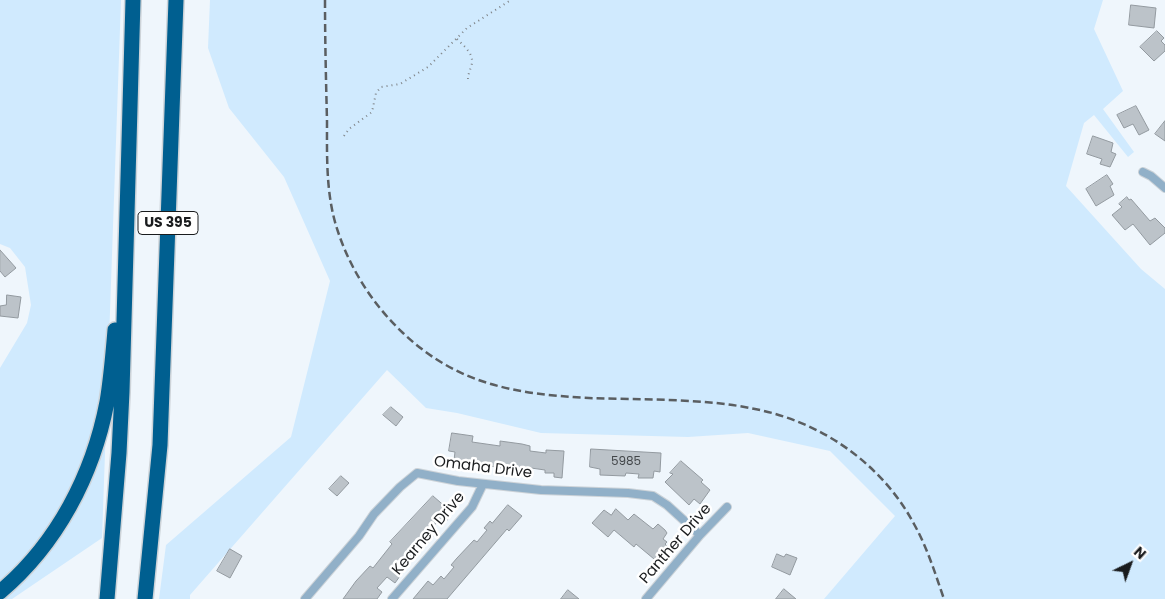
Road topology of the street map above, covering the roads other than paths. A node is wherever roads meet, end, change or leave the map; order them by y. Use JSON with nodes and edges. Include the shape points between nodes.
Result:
{"nodes":[{"id":1,"x":134,"y":0,"type":"edge"},
{"id":2,"x":176,"y":0,"type":"edge"},
{"id":3,"x":1143,"y":172,"type":"dead end"},
{"id":4,"x":1165,"y":188,"type":"edge"},
{"id":5,"x":126,"y":222,"type":"junction"},
{"id":6,"x":483,"y":484,"type":"junction"},
{"id":7,"x":727,"y":507,"type":"dead end"},
{"id":8,"x":700,"y":535,"type":"junction"},
{"id":9,"x":0,"y":592,"type":"edge"},
{"id":10,"x":107,"y":599,"type":"edge"},
{"id":11,"x":145,"y":599,"type":"edge"},
{"id":12,"x":305,"y":599,"type":"edge"},
{"id":13,"x":392,"y":599,"type":"edge"},
{"id":14,"x":646,"y":599,"type":"edge"}],
"edges":[{"from":1,"to":5,"type":"highway","number":"US 395"},
{"from":2,"to":11,"type":"highway","number":"US 395","via":[[160,445]]},
{"from":3,"to":4,"type":"street"},
{"from":5,"to":9,"type":"highway","via":[[107,401],[97,443],[59,524],[25,568]]},
{"from":5,"to":10,"type":"highway","number":"US 395","via":[[120,453]]},
{"from":6,"to":8,"type":"street","name":"Omaha Drive","via":[[653,496]]},
{"from":6,"to":12,"type":"street","name":"Omaha Drive","via":[[417,474],[374,514]]},
{"from":6,"to":13,"type":"street","name":"Kearney Drive","via":[[472,507]]},
{"from":7,"to":8,"type":"street","name":"Panther Drive"},
{"from":8,"to":14,"type":"street","name":"Panther Drive"}]}
